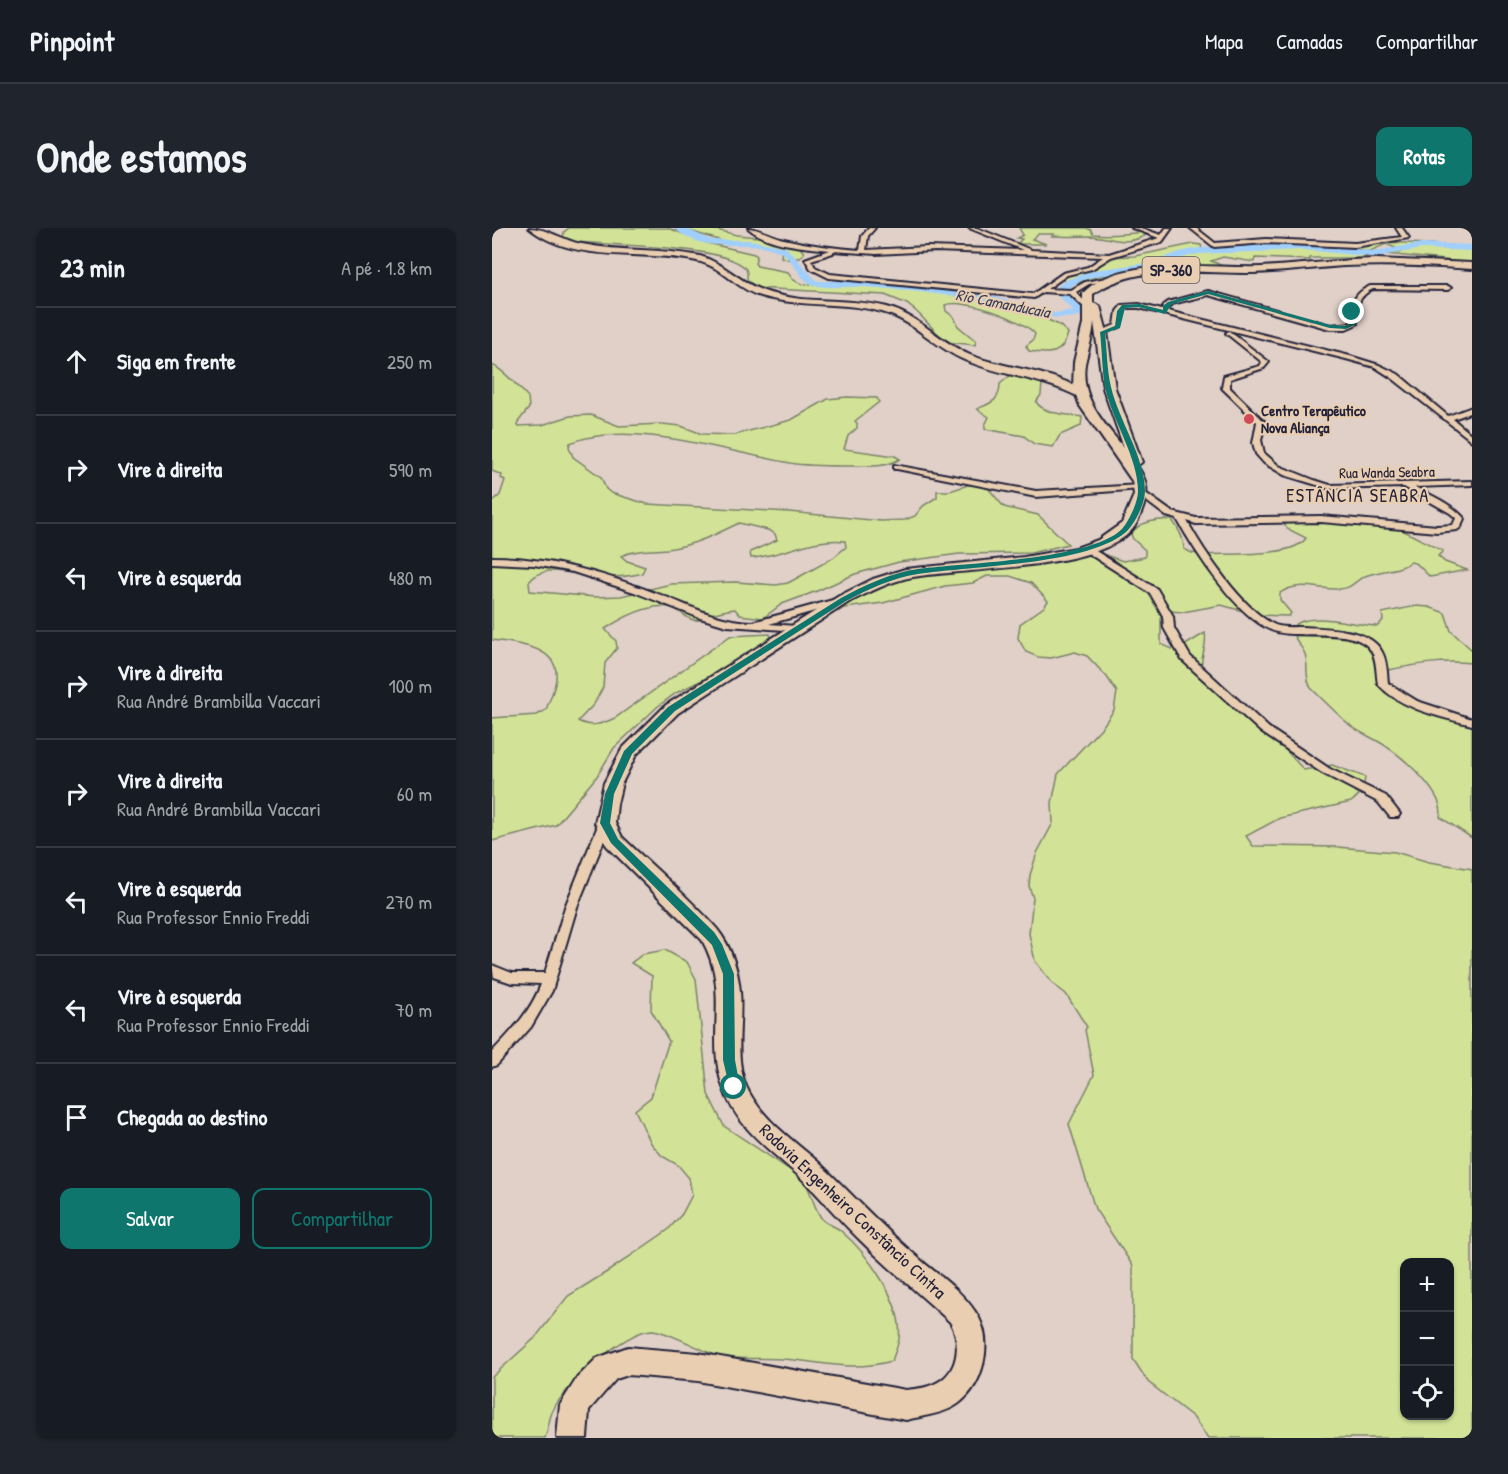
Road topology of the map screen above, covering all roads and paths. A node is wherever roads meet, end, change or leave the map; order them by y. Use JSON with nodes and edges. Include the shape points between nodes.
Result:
{"nodes":[{"id":1,"x":533,"y":228,"type":"edge"},
{"id":2,"x":752,"y":228,"type":"edge"},
{"id":3,"x":872,"y":228,"type":"edge"},
{"id":4,"x":972,"y":228,"type":"edge"},
{"id":5,"x":1135,"y":228,"type":"edge"},
{"id":6,"x":1169,"y":228,"type":"edge"},
{"id":7,"x":1193,"y":228,"type":"edge"},
{"id":8,"x":1399,"y":228,"type":"edge"},
{"id":9,"x":1162,"y":238,"type":"junction"},
{"id":10,"x":838,"y":250,"type":"junction"},
{"id":11,"x":863,"y":252,"type":"junction"},
{"id":12,"x":1030,"y":253,"type":"junction"},
{"id":13,"x":1109,"y":256,"type":"junction"},
{"id":14,"x":1472,"y":266,"type":"edge"},
{"id":15,"x":1139,"y":273,"type":"junction"},
{"id":16,"x":1177,"y":273,"type":"junction"},
{"id":17,"x":1448,"y":288,"type":"dead end"},
{"id":18,"x":1044,"y":290,"type":"junction"},
{"id":19,"x":1069,"y":292,"type":"junction"},
{"id":20,"x":1090,"y":311,"type":"junction"},
{"id":21,"x":1165,"y":312,"type":"junction"},
{"id":22,"x":1217,"y":326,"type":"junction"},
{"id":23,"x":1102,"y":332,"type":"junction"},
{"id":24,"x":1079,"y":370,"type":"junction"},
{"id":25,"x":1037,"y":376,"type":"junction"},
{"id":26,"x":1081,"y":394,"type":"junction"},
{"id":27,"x":1114,"y":405,"type":"junction"},
{"id":28,"x":1086,"y":407,"type":"junction"},
{"id":29,"x":1472,"y":409,"type":"edge"},
{"id":30,"x":1447,"y":419,"type":"junction"},
{"id":31,"x":1472,"y":439,"type":"edge"},
{"id":32,"x":897,"y":467,"type":"dead end"},
{"id":33,"x":1472,"y":483,"type":"edge"},
{"id":34,"x":1407,"y":486,"type":"junction"},
{"id":35,"x":1140,"y":487,"type":"junction"},
{"id":36,"x":1181,"y":518,"type":"junction"},
{"id":37,"x":1086,"y":548,"type":"junction"},
{"id":38,"x":492,"y":560,"type":"edge"},
{"id":39,"x":844,"y":599,"type":"junction"},
{"id":40,"x":753,"y":624,"type":"junction"},
{"id":41,"x":796,"y":629,"type":"junction"},
{"id":42,"x":1472,"y":722,"type":"edge"},
{"id":43,"x":1394,"y":814,"type":"dead end"},
{"id":44,"x":605,"y":823,"type":"junction"},
{"id":45,"x":492,"y":970,"type":"edge"},
{"id":46,"x":550,"y":978,"type":"junction"},
{"id":47,"x":492,"y":1062,"type":"edge"},
{"id":48,"x":572,"y":1438,"type":"edge"}],
"edges":[{"from":1,"to":25,"type":"main road","via":[[591,249],[700,258],[727,270],[749,288],[772,297],[886,310],[920,325],[962,355]]},
{"from":2,"to":10,"type":"street","via":[[783,240]]},
{"from":3,"to":11,"type":"street","via":[[865,236]]},
{"from":4,"to":12,"type":"street"},
{"from":5,"to":9,"type":"street"},
{"from":6,"to":9,"type":"street"},
{"from":7,"to":8,"type":"street","via":[[1214,245],[1266,241],[1355,245],[1406,238]]},
{"from":9,"to":13,"type":"street"},
{"from":10,"to":11,"type":"street"},
{"from":10,"to":18,"type":"street","via":[[808,259],[813,268],[829,276],[1034,296]]},
{"from":11,"to":12,"type":"street","via":[[922,249]]},
{"from":12,"to":13,"type":"street"},
{"from":13,"to":18,"type":"street","via":[[1090,268],[1065,274]]},
{"from":14,"to":16,"type":"main road","number":"SP-360","via":[[1374,262]]},
{"from":15,"to":16,"type":"main road","number":"SP-360"},
{"from":15,"to":19,"type":"street","via":[[1107,277]]},
{"from":15,"to":20,"type":"main road","number":"SP-360","via":[[1093,288],[1088,293]]},
{"from":16,"to":23,"type":"main road","number":"SP-360","via":[[1124,279],[1100,288],[1094,297]]},
{"from":17,"to":21,"type":"street","via":[[1372,287],[1362,291],[1353,306],[1354,324],[1346,327],[1330,327],[1208,292],[1170,303]]},
{"from":18,"to":19,"type":"street"},
{"from":19,"to":20,"type":"street"},
{"from":20,"to":24,"type":"main road","number":"SP-360"},
{"from":21,"to":22,"type":"street"},
{"from":21,"to":23,"type":"street","via":[[1129,305],[1120,311],[1118,326]]},
{"from":22,"to":30,"type":"street","via":[[1377,366]]},
{"from":22,"to":34,"type":"street","name":"Rua Wanda Seabra","via":[[1239,338],[1266,362],[1262,367],[1227,378],[1225,383],[1261,422],[1256,445],[1260,455],[1311,483]]},
{"from":23,"to":27,"type":"main road","number":"SP-360","via":[[1108,388]]},
{"from":24,"to":25,"type":"main road","via":[[1066,378]]},
{"from":24,"to":26,"type":"main road","number":"SP-360"},
{"from":25,"to":26,"type":"main road"},
{"from":26,"to":28,"type":"main road","number":"SP-360"},
{"from":27,"to":28,"type":"main road","via":[[1111,411],[1104,412]]},
{"from":27,"to":35,"type":"main road","number":"SP-360","via":[[1134,458]]},
{"from":28,"to":35,"type":"main road","number":"SP-360"},
{"from":29,"to":30,"type":"street"},
{"from":30,"to":31,"type":"street"},
{"from":32,"to":35,"type":"street","via":[[1036,494]]},
{"from":33,"to":34,"type":"street","name":"Rua Wanda Seabra"},
{"from":34,"to":36,"type":"street","via":[[1453,511],[1460,519],[1457,527],[1437,529],[1321,519]]},
{"from":35,"to":36,"type":"street","via":[[1169,514]]},
{"from":35,"to":37,"type":"main road","via":[[1135,513],[1125,530]]},
{"from":36,"to":42,"type":"street","via":[[1191,539],[1245,606],[1269,627],[1365,639],[1375,648],[1387,688],[1418,705]]},
{"from":37,"to":39,"type":"main road","via":[[1051,557],[907,573],[872,584]]},
{"from":37,"to":43,"type":"street","via":[[1154,591],[1182,653],[1265,730],[1326,771],[1382,799]]},
{"from":38,"to":40,"type":"street","via":[[518,559],[582,572],[658,597],[700,616],[738,625]]},
{"from":39,"to":40,"type":"street"},
{"from":39,"to":41,"type":"main road"},
{"from":40,"to":41,"type":"street"},
{"from":41,"to":44,"type":"main road","via":[[672,709],[628,753],[609,794]]},
{"from":44,"to":46,"type":"street","via":[[571,907]]},
{"from":44,"to":48,"type":"main road","name":"Rodovia Engenheiro Constâncio Cintra","via":[[614,841],[717,944],[729,974],[729,1060],[734,1087],[742,1103],[766,1132],[867,1230],[960,1313],[972,1341],[971,1358],[964,1374],[947,1394],[906,1405],[698,1367],[628,1360],[607,1368],[587,1388],[575,1405]]},
{"from":45,"to":46,"type":"street","via":[[514,978]]},
{"from":46,"to":47,"type":"street","via":[[530,1022]]}]}
